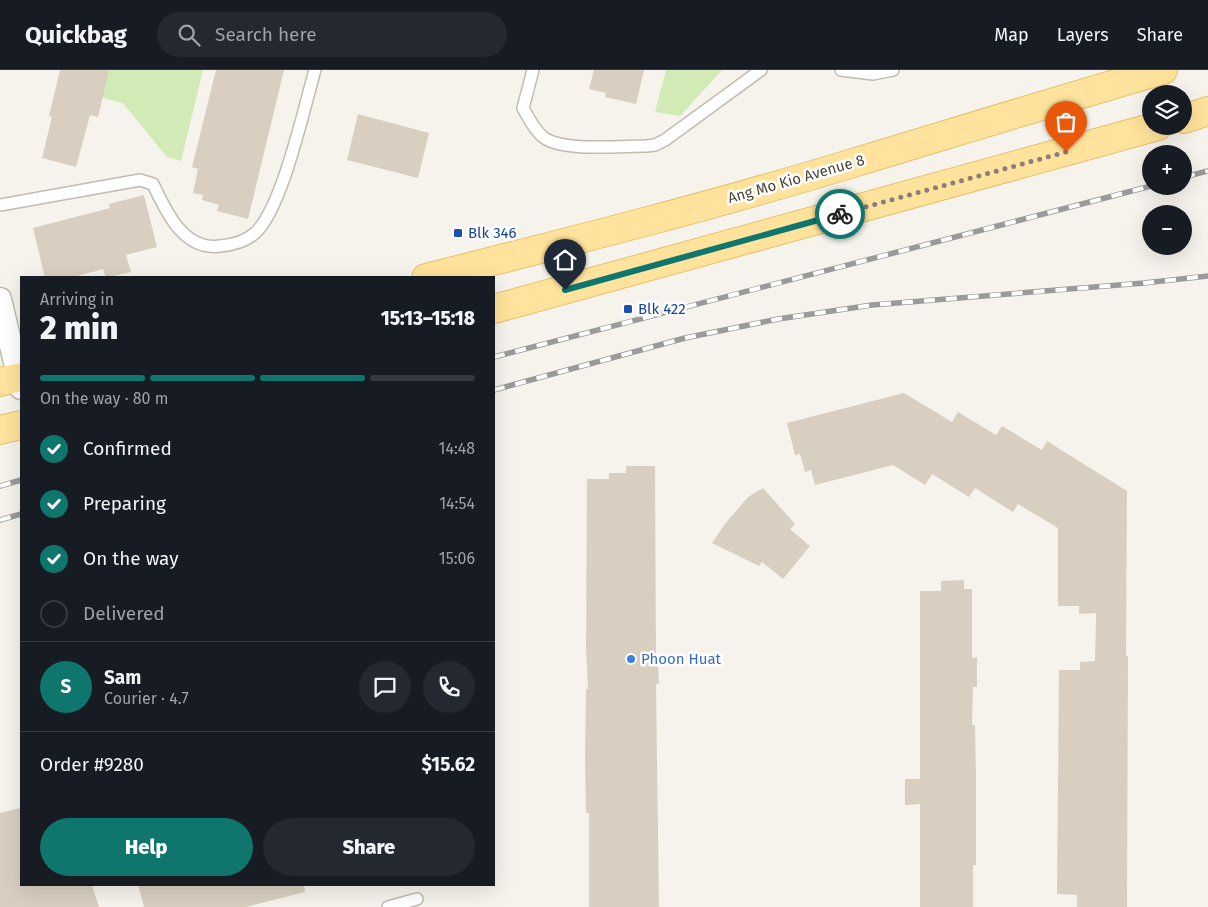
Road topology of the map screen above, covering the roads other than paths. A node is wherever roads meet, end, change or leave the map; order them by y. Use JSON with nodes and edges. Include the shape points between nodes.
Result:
{"nodes":[{"id":1,"x":315,"y":70,"type":"edge"},
{"id":2,"x":533,"y":70,"type":"edge"},
{"id":3,"x":761,"y":70,"type":"edge"},
{"id":4,"x":841,"y":70,"type":"edge"},
{"id":5,"x":893,"y":70,"type":"edge"},
{"id":6,"x":1163,"y":70,"type":"edge"},
{"id":7,"x":1208,"y":112,"type":"edge"},
{"id":8,"x":1192,"y":117,"type":"edge"},
{"id":9,"x":1142,"y":130,"type":"edge"},
{"id":10,"x":0,"y":205,"type":"edge"},
{"id":11,"x":434,"y":276,"type":"edge"},
{"id":12,"x":0,"y":299,"type":"edge"},
{"id":13,"x":495,"y":309,"type":"edge"},
{"id":14,"x":15,"y":381,"type":"edge"},
{"id":15,"x":20,"y":425,"type":"edge"},
{"id":16,"x":0,"y":430,"type":"edge"},
{"id":17,"x":417,"y":899,"type":"dead end"},
{"id":18,"x":388,"y":907,"type":"edge"}],
"edges":[{"from":1,"to":10,"type":"lane","via":[[271,213],[255,233],[233,245],[210,247],[187,236],[171,220],[153,184],[140,180]]},
{"from":2,"to":3,"type":"lane","via":[[523,108],[543,137],[568,146],[655,145]]},
{"from":4,"to":5,"type":"lane","via":[[873,74]]},
{"from":6,"to":11,"type":"main road","name":"Ang Mo Kio Avenue 8","via":[[852,164]]},
{"from":7,"to":8,"type":"main road"},
{"from":9,"to":13,"type":"main road"},
{"from":12,"to":14,"type":"street"},
{"from":15,"to":16,"type":"main road"},
{"from":17,"to":18,"type":"lane"}]}
